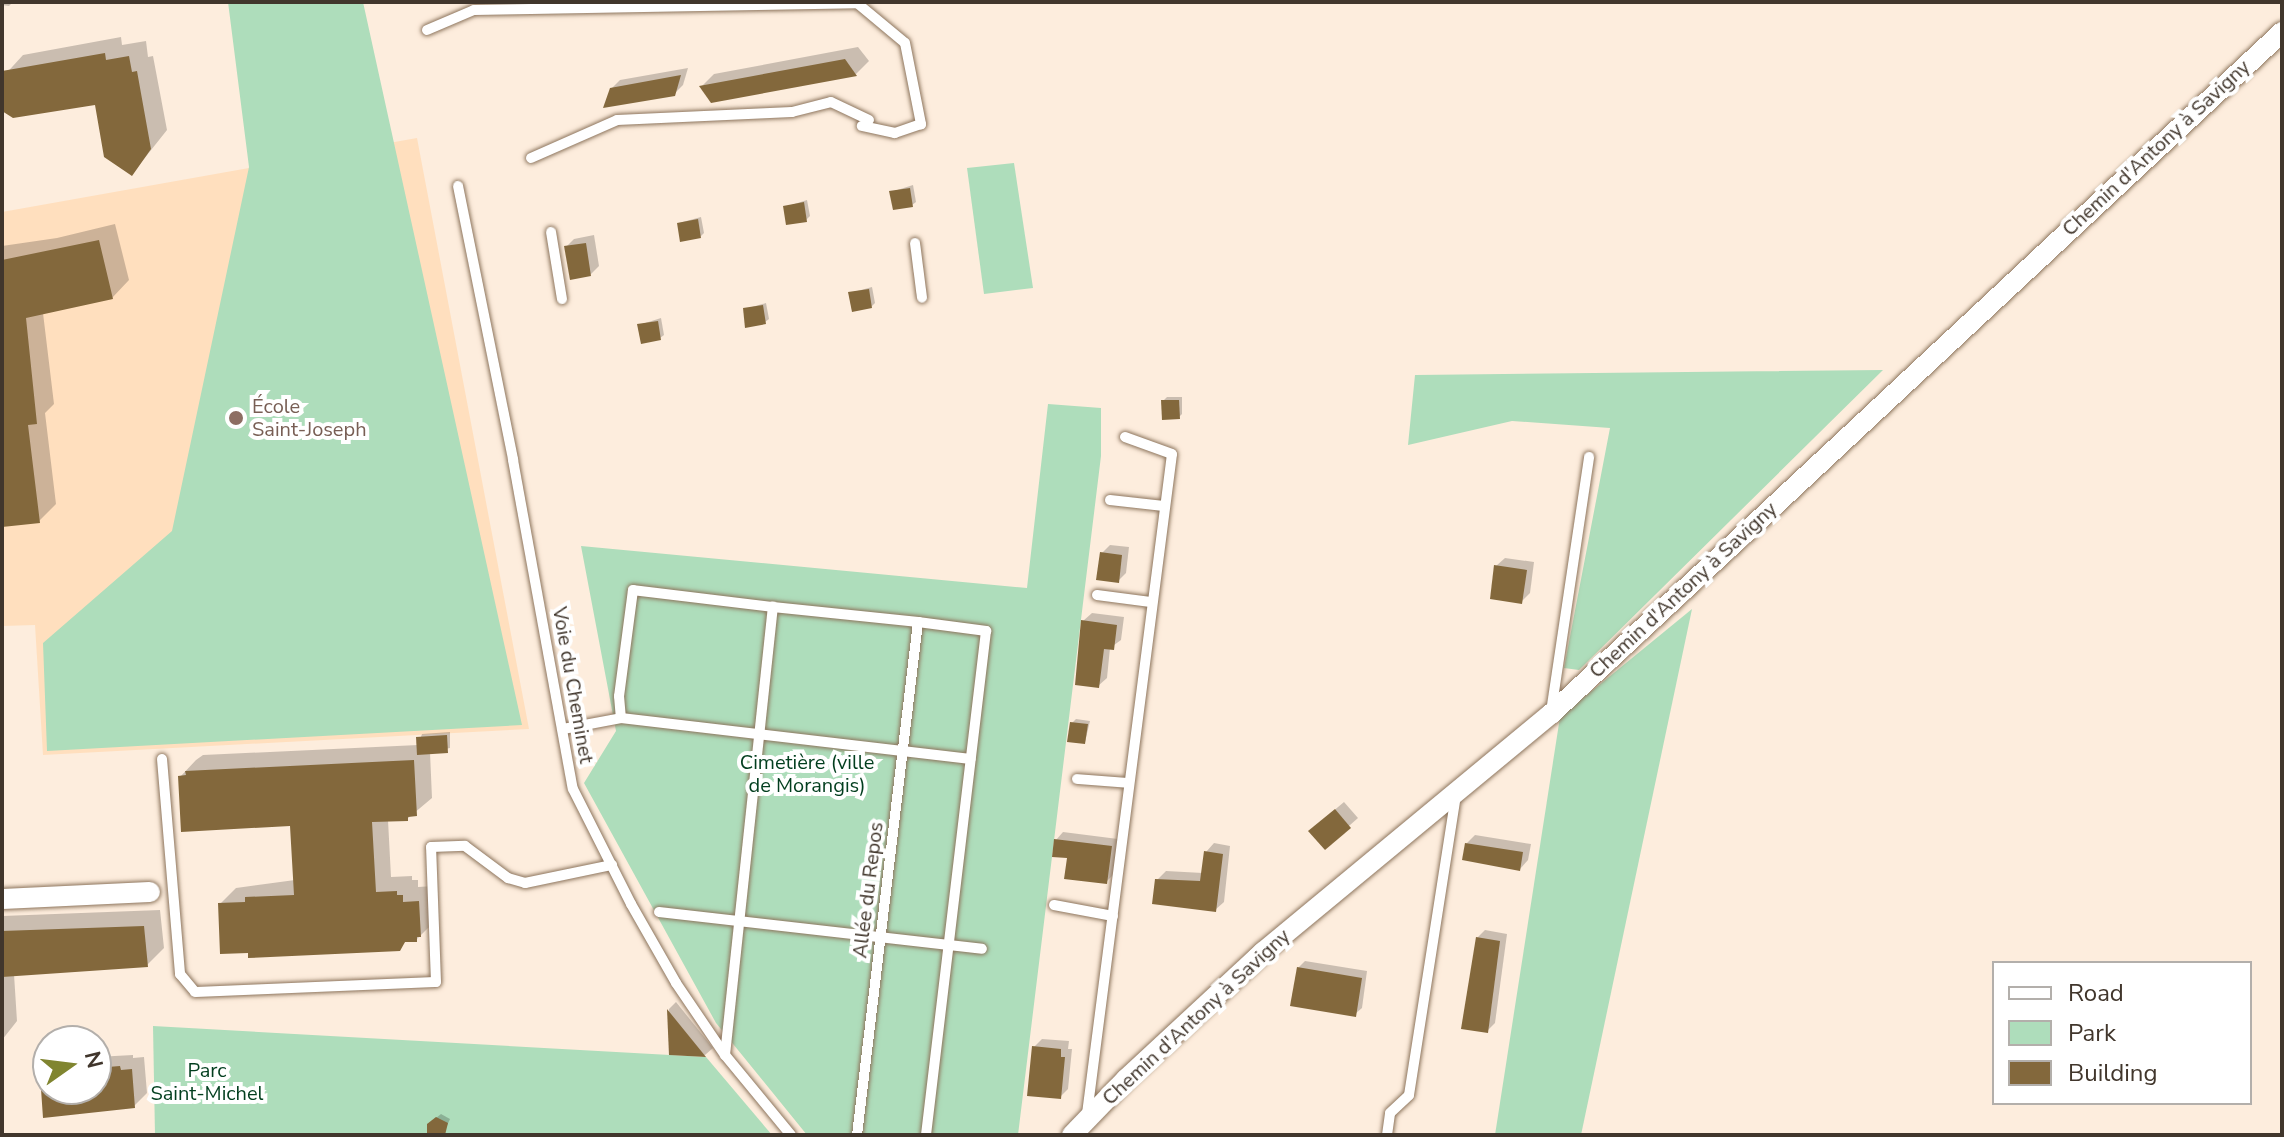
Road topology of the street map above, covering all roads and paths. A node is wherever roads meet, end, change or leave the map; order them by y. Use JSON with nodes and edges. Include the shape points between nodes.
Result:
{"nodes":[{"id":1,"x":427,"y":30,"type":"dead end"},
{"id":2,"x":2282,"y":32,"type":"edge"},
{"id":3,"x":531,"y":158,"type":"dead end"},
{"id":4,"x":458,"y":186,"type":"dead end"},
{"id":5,"x":551,"y":232,"type":"dead end"},
{"id":6,"x":915,"y":243,"type":"dead end"},
{"id":7,"x":922,"y":298,"type":"dead end"},
{"id":8,"x":562,"y":299,"type":"dead end"},
{"id":9,"x":1125,"y":437,"type":"dead end"},
{"id":10,"x":1589,"y":457,"type":"dead end"},
{"id":11,"x":1110,"y":500,"type":"dead end"},
{"id":12,"x":1164,"y":506,"type":"junction"},
{"id":13,"x":1097,"y":595,"type":"dead end"},
{"id":14,"x":1151,"y":602,"type":"junction"},
{"id":15,"x":773,"y":607,"type":"junction"},
{"id":16,"x":918,"y":622,"type":"junction"},
{"id":17,"x":1551,"y":714,"type":"junction"},
{"id":18,"x":621,"y":718,"type":"junction"},
{"id":19,"x":563,"y":729,"type":"junction"},
{"id":20,"x":759,"y":734,"type":"junction"},
{"id":21,"x":903,"y":751,"type":"junction"},
{"id":22,"x":162,"y":759,"type":"dead end"},
{"id":23,"x":971,"y":759,"type":"junction"},
{"id":24,"x":1077,"y":779,"type":"dead end"},
{"id":25,"x":1129,"y":783,"type":"junction"},
{"id":26,"x":1456,"y":793,"type":"junction"},
{"id":27,"x":612,"y":865,"type":"junction"},
{"id":28,"x":172,"y":888,"type":"junction"},
{"id":29,"x":150,"y":892,"type":"joint"},
{"id":30,"x":2,"y":899,"type":"edge"},
{"id":31,"x":1054,"y":905,"type":"dead end"},
{"id":32,"x":659,"y":912,"type":"dead end"},
{"id":33,"x":1113,"y":916,"type":"junction"},
{"id":34,"x":737,"y":921,"type":"junction"},
{"id":35,"x":881,"y":937,"type":"junction"},
{"id":36,"x":950,"y":945,"type":"junction"},
{"id":37,"x":982,"y":949,"type":"dead end"},
{"id":38,"x":725,"y":1055,"type":"junction"},
{"id":39,"x":1079,"y":1128,"type":"edge"},
{"id":40,"x":791,"y":1135,"type":"edge"},
{"id":41,"x":857,"y":1135,"type":"edge"},
{"id":42,"x":926,"y":1135,"type":"edge"},
{"id":43,"x":1387,"y":1135,"type":"edge"}],
"edges":[{"from":1,"to":3,"type":"lane","via":[[474,10],[857,3],[905,43],[921,124],[895,133],[831,102],[792,112],[617,120]]},
{"from":2,"to":17,"type":"street","name":"Chemin d'Antony à Savigny"},
{"from":4,"to":19,"type":"lane","name":"Voie du Cheminet"},
{"from":5,"to":8,"type":"lane"},
{"from":6,"to":7,"type":"lane"},
{"from":9,"to":12,"type":"lane","via":[[1172,454]]},
{"from":10,"to":17,"type":"lane"},
{"from":11,"to":12,"type":"lane"},
{"from":12,"to":14,"type":"lane"},
{"from":13,"to":14,"type":"lane"},
{"from":14,"to":25,"type":"lane"},
{"from":15,"to":16,"type":"lane"},
{"from":15,"to":18,"type":"lane","via":[[633,590],[619,696]]},
{"from":15,"to":20,"type":"lane"},
{"from":16,"to":21,"type":"lane","name":"Allée du Repos"},
{"from":16,"to":23,"type":"lane","via":[[986,631]]},
{"from":17,"to":26,"type":"street","name":"Chemin d'Antony à Savigny"},
{"from":18,"to":19,"type":"lane"},
{"from":18,"to":20,"type":"lane"},
{"from":19,"to":27,"type":"lane","name":"Voie du Cheminet","via":[[573,789]]},
{"from":20,"to":21,"type":"lane"},
{"from":20,"to":34,"type":"lane"},
{"from":21,"to":23,"type":"lane"},
{"from":21,"to":35,"type":"lane","name":"Allée du Repos"},
{"from":22,"to":28,"type":"lane"},
{"from":23,"to":36,"type":"lane"},
{"from":24,"to":25,"type":"lane"},
{"from":25,"to":33,"type":"lane"},
{"from":26,"to":39,"type":"street","name":"Chemin d'Antony à Savigny","via":[[1263,952]]},
{"from":26,"to":43,"type":"lane","via":[[1409,1095],[1390,1113]]},
{"from":27,"to":28,"type":"lane","via":[[525,883],[508,878],[465,846],[431,847],[436,982],[195,992],[180,974]]},
{"from":27,"to":38,"type":"lane","name":"Voie du Cheminet","via":[[676,983]]},
{"from":28,"to":29,"type":"lane"},
{"from":29,"to":30,"type":"street"},
{"from":31,"to":33,"type":"lane"},
{"from":32,"to":34,"type":"lane"},
{"from":33,"to":39,"type":"lane"},
{"from":34,"to":35,"type":"lane"},
{"from":34,"to":38,"type":"lane"},
{"from":35,"to":36,"type":"lane"},
{"from":35,"to":41,"type":"lane","name":"Allée du Repos"},
{"from":36,"to":37,"type":"lane"},
{"from":36,"to":42,"type":"lane"},
{"from":38,"to":40,"type":"lane","name":"Voie du Cheminet"}]}
